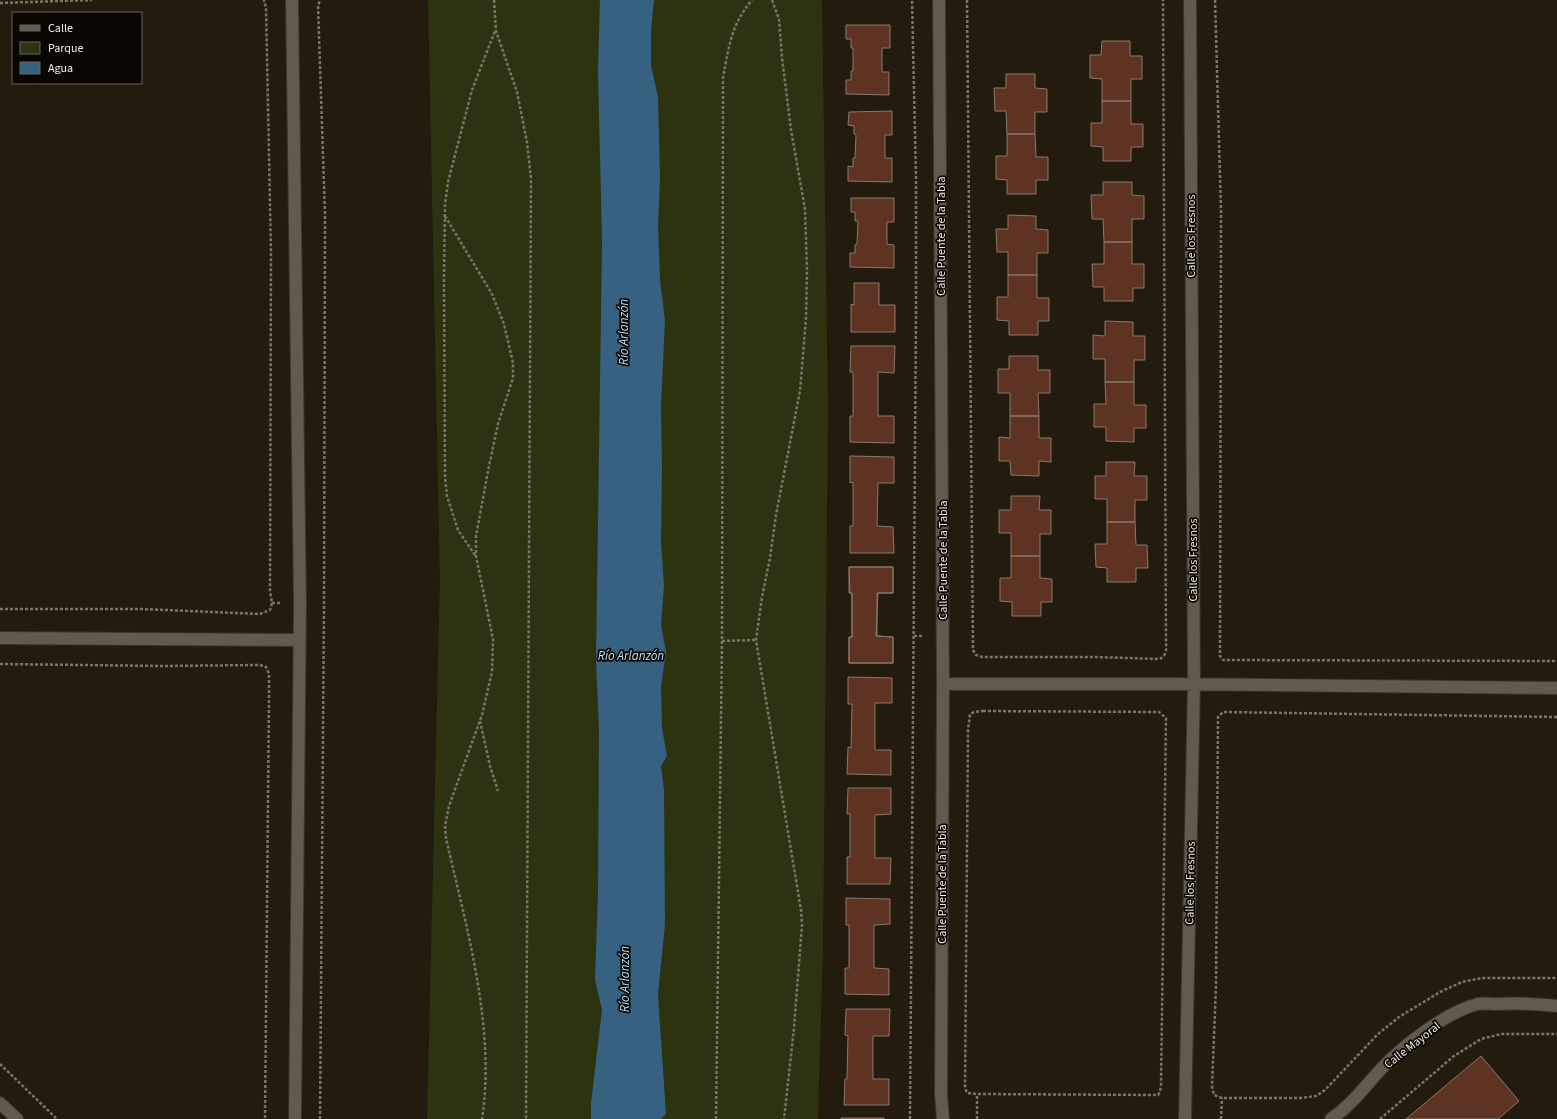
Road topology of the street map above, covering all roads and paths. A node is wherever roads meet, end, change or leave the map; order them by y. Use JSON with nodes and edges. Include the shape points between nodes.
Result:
{"nodes":[{"id":1,"x":92,"y":0,"type":"edge"},
{"id":2,"x":264,"y":0,"type":"edge"},
{"id":3,"x":292,"y":0,"type":"edge"},
{"id":4,"x":320,"y":0,"type":"edge"},
{"id":5,"x":494,"y":0,"type":"edge"},
{"id":6,"x":752,"y":0,"type":"edge"},
{"id":7,"x":772,"y":0,"type":"edge"},
{"id":8,"x":912,"y":0,"type":"edge"},
{"id":9,"x":915,"y":0,"type":"edge"},
{"id":10,"x":939,"y":0,"type":"edge"},
{"id":11,"x":967,"y":0,"type":"edge"},
{"id":12,"x":1163,"y":0,"type":"edge"},
{"id":13,"x":1190,"y":0,"type":"edge"},
{"id":14,"x":1215,"y":0,"type":"edge"},
{"id":15,"x":0,"y":3,"type":"edge"},
{"id":16,"x":496,"y":31,"type":"junction"},
{"id":17,"x":445,"y":216,"type":"junction"},
{"id":18,"x":476,"y":556,"type":"junction"},
{"id":19,"x":0,"y":609,"type":"edge"},
{"id":20,"x":0,"y":638,"type":"edge"},
{"id":21,"x":299,"y":640,"type":"junction"},
{"id":22,"x":756,"y":640,"type":"junction"},
{"id":23,"x":722,"y":641,"type":"junction"},
{"id":24,"x":1557,"y":661,"type":"edge"},
{"id":25,"x":0,"y":664,"type":"edge"},
{"id":26,"x":943,"y":684,"type":"junction"},
{"id":27,"x":1194,"y":684,"type":"junction"},
{"id":28,"x":1557,"y":688,"type":"edge"},
{"id":29,"x":1557,"y":717,"type":"edge"},
{"id":30,"x":480,"y":721,"type":"junction"},
{"id":31,"x":498,"y":791,"type":"dead end"},
{"id":32,"x":1557,"y":978,"type":"edge"},
{"id":33,"x":1557,"y":1006,"type":"edge"},
{"id":34,"x":1557,"y":1034,"type":"edge"},
{"id":35,"x":0,"y":1064,"type":"edge"},
{"id":36,"x":977,"y":1094,"type":"junction"},
{"id":37,"x":1222,"y":1098,"type":"junction"},
{"id":38,"x":0,"y":1103,"type":"edge"},
{"id":39,"x":17,"y":1119,"type":"edge"},
{"id":40,"x":57,"y":1119,"type":"edge"},
{"id":41,"x":264,"y":1119,"type":"edge"},
{"id":42,"x":294,"y":1119,"type":"edge"},
{"id":43,"x":320,"y":1119,"type":"edge"},
{"id":44,"x":482,"y":1119,"type":"edge"},
{"id":45,"x":526,"y":1119,"type":"edge"},
{"id":46,"x":716,"y":1119,"type":"edge"},
{"id":47,"x":784,"y":1119,"type":"edge"},
{"id":48,"x":910,"y":1119,"type":"edge"},
{"id":49,"x":943,"y":1119,"type":"edge"},
{"id":50,"x":977,"y":1119,"type":"edge"},
{"id":51,"x":1185,"y":1119,"type":"edge"},
{"id":52,"x":1221,"y":1119,"type":"edge"},
{"id":53,"x":1331,"y":1119,"type":"edge"},
{"id":54,"x":1380,"y":1119,"type":"edge"}],
"edges":[{"from":1,"to":15,"type":"path"},
{"from":2,"to":19,"type":"path","via":[[271,254],[270,610],[260,614],[142,609]]},
{"from":3,"to":21,"type":"street"},
{"from":4,"to":43,"type":"path","via":[[318,12],[325,215],[326,354]]},
{"from":5,"to":16,"type":"path"},
{"from":6,"to":23,"type":"path","via":[[734,27],[723,78]]},
{"from":7,"to":22,"type":"path","via":[[779,19],[791,130],[805,209],[806,318],[800,391],[776,515]]},
{"from":8,"to":9,"type":"path"},
{"from":8,"to":48,"type":"path","via":[[916,329]]},
{"from":10,"to":26,"type":"street","name":"Calle Puente de la Tabla"},
{"from":11,"to":12,"type":"path","via":[[973,650],[976,655],[982,657],[1163,658],[1166,654],[1166,640]]},
{"from":13,"to":27,"type":"street","name":"Calle los Fresnos"},
{"from":14,"to":24,"type":"path","via":[[1221,211],[1220,656],[1223,660]]},
{"from":16,"to":17,"type":"path","via":[[472,90],[456,147],[448,182]]},
{"from":16,"to":45,"type":"path","via":[[517,92],[531,179]]},
{"from":17,"to":18,"type":"path","via":[[444,407],[447,496],[458,530]]},
{"from":17,"to":18,"type":"path","via":[[492,294],[504,324],[513,363],[513,378],[498,424],[488,471],[476,536]]},
{"from":18,"to":30,"type":"path","via":[[493,639],[492,672]]},
{"from":20,"to":21,"type":"street"},
{"from":21,"to":42,"type":"street"},
{"from":22,"to":23,"type":"path"},
{"from":22,"to":47,"type":"path","via":[[802,925]]},
{"from":23,"to":46,"type":"path"},
{"from":25,"to":41,"type":"path","via":[[266,667],[269,674],[269,696]]},
{"from":26,"to":27,"type":"street"},
{"from":26,"to":49,"type":"street","name":"Calle Puente de la Tabla"},
{"from":27,"to":28,"type":"street"},
{"from":27,"to":51,"type":"street","name":"Calle los Fresnos"},
{"from":29,"to":37,"type":"path","via":[[1223,712],[1218,717],[1216,985],[1212,1087],[1214,1095]]},
{"from":30,"to":31,"type":"path"},
{"from":30,"to":44,"type":"path","via":[[449,806],[445,826],[475,972],[485,1038],[486,1088]]},
{"from":32,"to":37,"type":"path","via":[[1482,978],[1462,982],[1440,992],[1399,1017],[1378,1034],[1325,1090],[1316,1096]]},
{"from":33,"to":53,"type":"street","name":"Calle Mayoral","via":[[1479,1004],[1460,1011],[1415,1039],[1383,1067],[1342,1112]]},
{"from":34,"to":54,"type":"path","via":[[1501,1034],[1481,1039],[1454,1056]]},
{"from":35,"to":40,"type":"path"},
{"from":36,"to":36,"type":"path","via":[[967,1092],[965,1083],[970,714],[983,711],[1159,712],[1166,718],[1160,1092],[1154,1096]]},
{"from":36,"to":50,"type":"path"},
{"from":37,"to":52,"type":"path"},
{"from":38,"to":39,"type":"street"}]}
